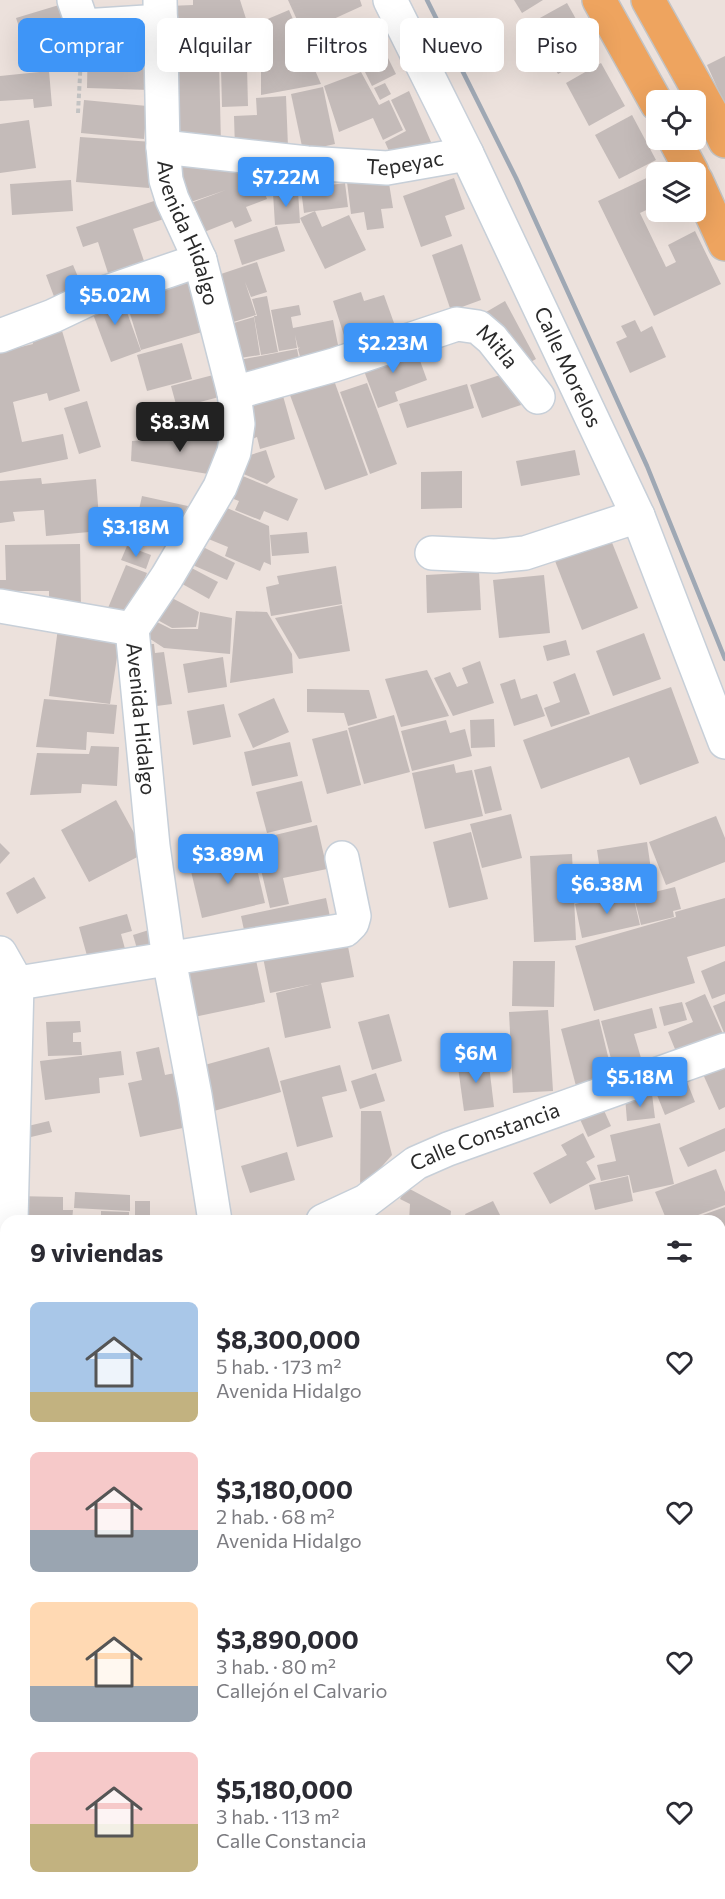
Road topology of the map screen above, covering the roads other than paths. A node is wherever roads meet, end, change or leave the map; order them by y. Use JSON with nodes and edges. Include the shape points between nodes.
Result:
{"nodes":[{"id":1,"x":390,"y":0,"type":"edge"},
{"id":2,"x":599,"y":0,"type":"edge"},
{"id":3,"x":648,"y":0,"type":"edge"},
{"id":4,"x":161,"y":10,"type":"edge"},
{"id":5,"x":79,"y":13,"type":"edge"},
{"id":6,"x":649,"y":90,"type":"edge"},
{"id":7,"x":725,"y":141,"type":"edge"},
{"id":8,"x":163,"y":147,"type":"junction"},
{"id":9,"x":467,"y":154,"type":"junction"},
{"id":10,"x":706,"y":202,"type":"edge"},
{"id":11,"x":725,"y":244,"type":"edge"},
{"id":12,"x":201,"y":260,"type":"junction"},
{"id":13,"x":0,"y":336,"type":"edge"},
{"id":14,"x":234,"y":393,"type":"junction"},
{"id":15,"x":538,"y":397,"type":"dead end"},
{"id":16,"x":638,"y":516,"type":"junction"},
{"id":17,"x":432,"y":553,"type":"dead end"},
{"id":18,"x":0,"y":606,"type":"edge"},
{"id":19,"x":132,"y":629,"type":"junction"},
{"id":20,"x":725,"y":742,"type":"edge"},
{"id":21,"x":342,"y":858,"type":"dead end"},
{"id":22,"x":0,"y":953,"type":"edge"},
{"id":23,"x":169,"y":959,"type":"junction"},
{"id":24,"x":9,"y":985,"type":"edge"},
{"id":25,"x":725,"y":1050,"type":"edge"},
{"id":26,"x":12,"y":1215,"type":"edge"},
{"id":27,"x":214,"y":1215,"type":"edge"},
{"id":28,"x":336,"y":1215,"type":"edge"}],
"edges":[{"from":1,"to":9,"type":"street","name":"Calle Morelos"},
{"from":2,"to":6,"type":"main road"},
{"from":3,"to":7,"type":"main road"},
{"from":4,"to":5,"type":"street"},
{"from":4,"to":8,"type":"street","name":"Avenida Hidalgo"},
{"from":8,"to":9,"type":"street","name":"Tepeyac","via":[[387,168]]},
{"from":8,"to":12,"type":"street","name":"Avenida Hidalgo","via":[[172,199]]},
{"from":9,"to":16,"type":"street","name":"Calle Morelos"},
{"from":10,"to":11,"type":"main road"},
{"from":12,"to":13,"type":"street","via":[[95,296]]},
{"from":12,"to":14,"type":"street","name":"Avenida Hidalgo"},
{"from":14,"to":15,"type":"street","name":"Mitla","via":[[457,324],[478,327],[492,339]]},
{"from":14,"to":19,"type":"street","name":"Avenida Hidalgo","via":[[238,424],[234,452],[220,487]]},
{"from":16,"to":17,"type":"street","via":[[525,553]]},
{"from":16,"to":20,"type":"street","name":"Calle Morelos"},
{"from":18,"to":19,"type":"street"},
{"from":19,"to":23,"type":"street","name":"Avenida Hidalgo","via":[[153,846]]},
{"from":21,"to":23,"type":"street","via":[[354,916],[345,930]]},
{"from":22,"to":24,"type":"street"},
{"from":23,"to":24,"type":"street"},
{"from":23,"to":27,"type":"street","name":"Avenida Hidalgo"},
{"from":24,"to":26,"type":"street"},
{"from":25,"to":28,"type":"street","name":"Calle Constancia","via":[[448,1149],[416,1163],[366,1201]]}]}
